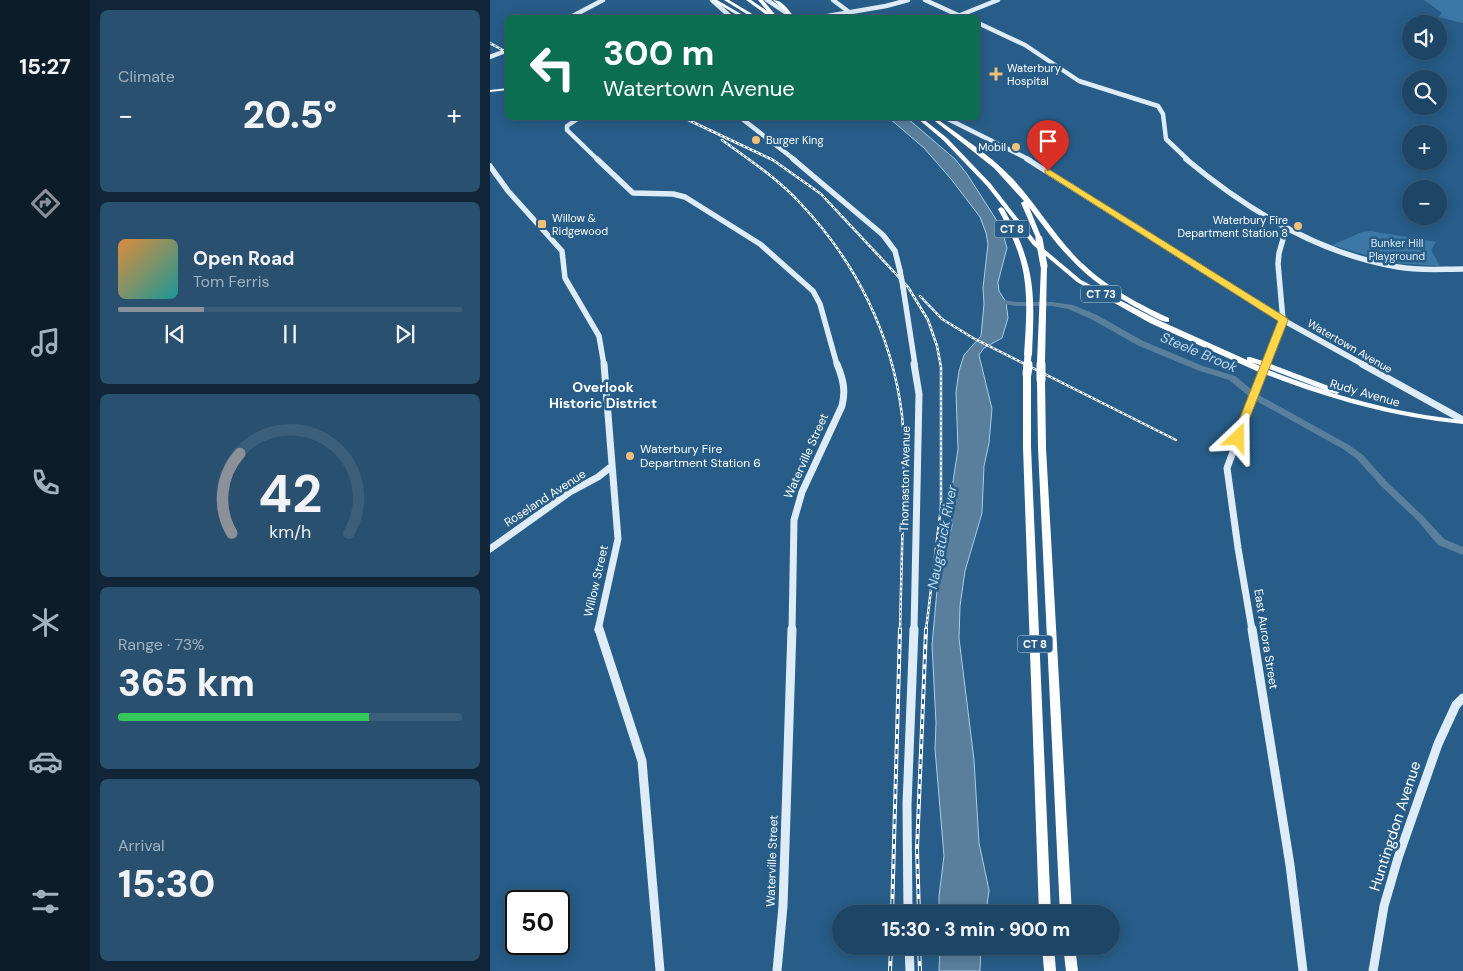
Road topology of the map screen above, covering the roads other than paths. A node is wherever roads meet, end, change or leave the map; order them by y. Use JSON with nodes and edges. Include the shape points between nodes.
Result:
{"nodes":[{"id":1,"x":603,"y":0,"type":"edge"},
{"id":2,"x":713,"y":0,"type":"edge"},
{"id":3,"x":728,"y":0,"type":"edge"},
{"id":4,"x":736,"y":0,"type":"edge"},
{"id":5,"x":748,"y":0,"type":"edge"},
{"id":6,"x":767,"y":0,"type":"edge"},
{"id":7,"x":775,"y":0,"type":"edge"},
{"id":8,"x":833,"y":0,"type":"edge"},
{"id":9,"x":908,"y":0,"type":"edge"},
{"id":10,"x":925,"y":0,"type":"edge"},
{"id":11,"x":998,"y":0,"type":"edge"},
{"id":12,"x":756,"y":1,"type":"edge"},
{"id":13,"x":850,"y":12,"type":"junction"},
{"id":14,"x":575,"y":15,"type":"edge"},
{"id":15,"x":729,"y":15,"type":"edge"},
{"id":16,"x":740,"y":15,"type":"edge"},
{"id":17,"x":752,"y":15,"type":"edge"},
{"id":18,"x":757,"y":15,"type":"edge"},
{"id":19,"x":770,"y":15,"type":"edge"},
{"id":20,"x":771,"y":15,"type":"edge"},
{"id":21,"x":789,"y":15,"type":"edge"},
{"id":22,"x":790,"y":15,"type":"edge"},
{"id":23,"x":833,"y":15,"type":"edge"},
{"id":24,"x":959,"y":15,"type":"edge"},
{"id":25,"x":960,"y":15,"type":"edge"},
{"id":26,"x":980,"y":25,"type":"edge"},
{"id":27,"x":505,"y":51,"type":"edge"},
{"id":28,"x":492,"y":57,"type":"edge"},
{"id":29,"x":505,"y":89,"type":"edge"},
{"id":30,"x":490,"y":91,"type":"edge"},
{"id":31,"x":576,"y":120,"type":"edge"},
{"id":32,"x":743,"y":120,"type":"edge"},
{"id":33,"x":921,"y":120,"type":"edge"},
{"id":34,"x":936,"y":120,"type":"edge"},
{"id":35,"x":950,"y":120,"type":"edge"},
{"id":36,"x":983,"y":156,"type":"junction"},
{"id":37,"x":490,"y":166,"type":"edge"},
{"id":38,"x":974,"y":169,"type":"junction"},
{"id":39,"x":1286,"y":229,"type":"junction"},
{"id":40,"x":1463,"y":269,"type":"edge"},
{"id":41,"x":1283,"y":320,"type":"junction"},
{"id":42,"x":1028,"y":355,"type":"joint"},
{"id":43,"x":1265,"y":368,"type":"junction"},
{"id":44,"x":1463,"y":421,"type":"edge"},
{"id":45,"x":612,"y":466,"type":"junction"},
{"id":46,"x":613,"y":479,"type":"junction"},
{"id":47,"x":593,"y":480,"type":"junction"},
{"id":48,"x":490,"y":549,"type":"edge"},
{"id":49,"x":1463,"y":698,"type":"edge"},
{"id":50,"x":908,"y":905,"type":"edge"},
{"id":51,"x":1045,"y":905,"type":"edge"},
{"id":52,"x":1066,"y":905,"type":"edge"},
{"id":53,"x":909,"y":955,"type":"edge"},
{"id":54,"x":1049,"y":955,"type":"edge"},
{"id":55,"x":1070,"y":955,"type":"edge"},
{"id":56,"x":660,"y":971,"type":"edge"},
{"id":57,"x":777,"y":971,"type":"edge"},
{"id":58,"x":910,"y":971,"type":"edge"},
{"id":59,"x":1050,"y":971,"type":"edge"},
{"id":60,"x":1072,"y":971,"type":"edge"},
{"id":61,"x":1303,"y":971,"type":"edge"},
{"id":62,"x":1373,"y":971,"type":"edge"}],
"edges":[{"from":1,"to":14,"type":"main road"},
{"from":2,"to":15,"type":"main road"},
{"from":2,"to":16,"type":"highway"},
{"from":3,"to":17,"type":"highway"},
{"from":4,"to":18,"type":"highway"},
{"from":5,"to":19,"type":"highway"},
{"from":6,"to":21,"type":"main road"},
{"from":7,"to":22,"type":"highway"},
{"from":8,"to":13,"type":"main road"},
{"from":9,"to":13,"type":"main road"},
{"from":10,"to":24,"type":"main road"},
{"from":11,"to":25,"type":"main road"},
{"from":12,"to":20,"type":"highway"},
{"from":13,"to":23,"type":"main road"},
{"from":26,"to":39,"type":"main road","via":[[1025,45],[1079,81],[1158,106],[1163,112],[1165,140],[1212,180]]},
{"from":27,"to":28,"type":"main road"},
{"from":29,"to":30,"type":"main road"},
{"from":31,"to":57,"type":"main road","name":"Waterville Street","via":[[566,129],[633,192],[685,197],[760,244],[807,285],[819,302],[844,383],[845,393],[839,412],[796,510],[783,899]]},
{"from":32,"to":50,"type":"main road","name":"Thomaston Avenue","bridge":true,"via":[[818,178],[883,234],[894,248],[900,271],[920,394],[907,804]]},
{"from":33,"to":38,"type":"highway","number":"CT 8"},
{"from":34,"to":36,"type":"highway","number":"CT 8"},
{"from":35,"to":41,"type":"main road","name":"Watertown Avenue","via":[[1034,163]]},
{"from":36,"to":43,"type":"highway","number":"CT 73","via":[[1010,179],[1070,255],[1100,281],[1156,316]]},
{"from":36,"to":52,"type":"highway","number":"CT 8","bridge":true,"via":[[1021,198],[1032,217],[1044,266],[1042,448]]},
{"from":37,"to":45,"type":"main road","name":"Willow Street","via":[[562,251],[566,281],[598,330],[604,352]]},
{"from":38,"to":42,"type":"highway","number":"CT 8","via":[[1016,238],[1026,267],[1030,296]]},
{"from":38,"to":43,"type":"highway","number":"CT 73","via":[[1035,244],[1079,281],[1153,321]]},
{"from":39,"to":40,"type":"main road","via":[[1330,248],[1398,267]]},
{"from":39,"to":41,"type":"main road","via":[[1278,256]]},
{"from":41,"to":43,"type":"main road","name":"East Aurora Street"},
{"from":41,"to":44,"type":"main road","name":"Watertown Avenue"},
{"from":42,"to":51,"type":"highway","number":"CT 8","bridge":true,"via":[[1027,448]]},
{"from":43,"to":44,"type":"main road","name":"Rudy Avenue","number":"CT 73","via":[[1367,407],[1430,420]]},
{"from":43,"to":61,"type":"main road","name":"East Aurora Street","via":[[1227,468],[1290,865]]},
{"from":45,"to":46,"type":"main road","name":"Willow Street"},
{"from":45,"to":47,"type":"main road","name":"Roseland Avenue"},
{"from":46,"to":47,"type":"main road"},
{"from":46,"to":56,"type":"main road","name":"Willow Street","via":[[617,548],[598,631],[642,761]]},
{"from":47,"to":48,"type":"main road","name":"Roseland Avenue","via":[[570,492]]},
{"from":49,"to":62,"type":"main road","name":"Huntingdon Avenue","via":[[1456,705],[1438,744],[1398,858],[1384,906]]},
{"from":53,"to":58,"type":"main road"},
{"from":54,"to":59,"type":"highway"},
{"from":55,"to":60,"type":"highway"}]}
